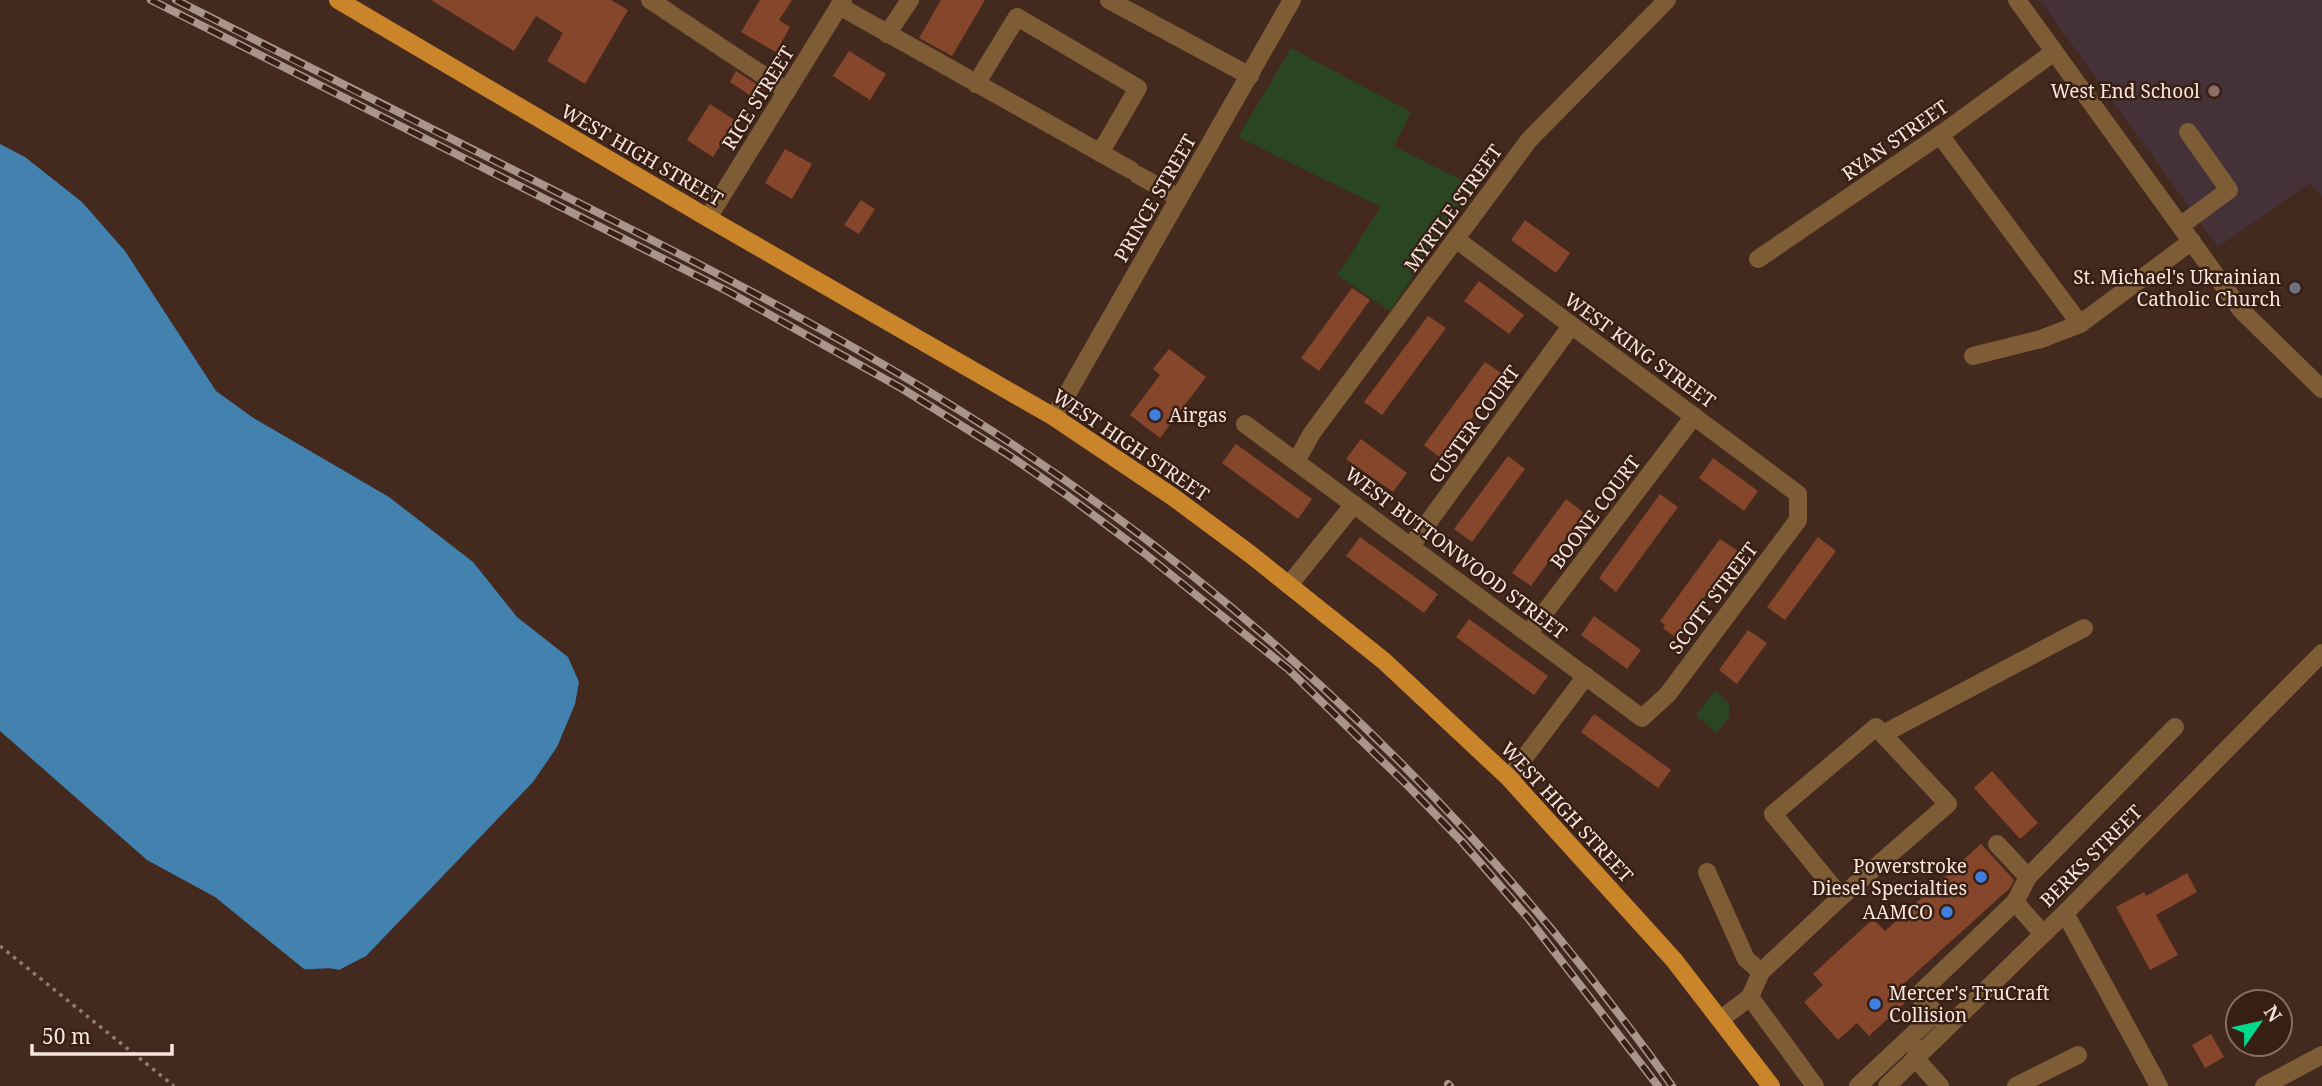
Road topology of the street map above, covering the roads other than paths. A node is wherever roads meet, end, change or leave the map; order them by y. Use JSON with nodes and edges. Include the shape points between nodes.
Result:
{"nodes":[{"id":1,"x":338,"y":0,"type":"edge"},
{"id":2,"x":650,"y":0,"type":"edge"},
{"id":3,"x":910,"y":0,"type":"edge"},
{"id":4,"x":1109,"y":0,"type":"edge"},
{"id":5,"x":1292,"y":0,"type":"edge"},
{"id":6,"x":1667,"y":0,"type":"edge"},
{"id":7,"x":2017,"y":0,"type":"edge"},
{"id":8,"x":841,"y":3,"type":"edge"},
{"id":9,"x":887,"y":34,"type":"junction"},
{"id":10,"x":2054,"y":52,"type":"junction"},
{"id":11,"x":1250,"y":75,"type":"junction"},
{"id":12,"x":976,"y":84,"type":"junction"},
{"id":13,"x":787,"y":91,"type":"junction"},
{"id":14,"x":2188,"y":132,"type":"dead end"},
{"id":15,"x":1940,"y":135,"type":"junction"},
{"id":16,"x":1100,"y":153,"type":"junction"},
{"id":17,"x":1180,"y":198,"type":"junction"},
{"id":18,"x":708,"y":218,"type":"junction"},
{"id":19,"x":2180,"y":226,"type":"junction"},
{"id":20,"x":1457,"y":240,"type":"junction"},
{"id":21,"x":2192,"y":241,"type":"junction"},
{"id":22,"x":1758,"y":259,"type":"dead end"},
{"id":23,"x":2080,"y":324,"type":"junction"},
{"id":24,"x":1571,"y":326,"type":"junction"},
{"id":25,"x":1973,"y":356,"type":"dead end"},
{"id":26,"x":2322,"y":389,"type":"edge"},
{"id":27,"x":1694,"y":416,"type":"junction"},
{"id":28,"x":1054,"y":417,"type":"junction"},
{"id":29,"x":1245,"y":424,"type":"dead end"},
{"id":30,"x":1297,"y":460,"type":"junction"},
{"id":31,"x":1798,"y":495,"type":"joint"},
{"id":32,"x":1354,"y":504,"type":"junction"},
{"id":33,"x":1411,"y":546,"type":"junction"},
{"id":34,"x":1289,"y":585,"type":"junction"},
{"id":35,"x":2084,"y":628,"type":"dead end"},
{"id":36,"x":1530,"y":633,"type":"junction"},
{"id":37,"x":2322,"y":653,"type":"edge"},
{"id":38,"x":1587,"y":676,"type":"junction"},
{"id":39,"x":1642,"y":718,"type":"joint"},
{"id":40,"x":2175,"y":727,"type":"dead end"},
{"id":41,"x":1883,"y":734,"type":"junction"},
{"id":42,"x":1509,"y":778,"type":"junction"},
{"id":43,"x":1997,"y":845,"type":"dead end"},
{"id":44,"x":1707,"y":872,"type":"dead end"},
{"id":45,"x":2028,"y":877,"type":"junction"},
{"id":46,"x":1842,"y":897,"type":"junction"},
{"id":47,"x":2015,"y":902,"type":"junction"},
{"id":48,"x":2064,"y":913,"type":"junction"},
{"id":49,"x":2043,"y":934,"type":"junction"},
{"id":50,"x":1760,"y":972,"type":"junction"},
{"id":51,"x":1750,"y":997,"type":"junction"},
{"id":52,"x":1721,"y":1019,"type":"junction"},
{"id":53,"x":1942,"y":1020,"type":"junction"},
{"id":54,"x":1908,"y":1040,"type":"junction"},
{"id":55,"x":2078,"y":1055,"type":"dead end"},
{"id":56,"x":2322,"y":1055,"type":"edge"},
{"id":57,"x":1918,"y":1056,"type":"junction"},
{"id":58,"x":1771,"y":1086,"type":"edge"},
{"id":59,"x":1817,"y":1086,"type":"edge"},
{"id":60,"x":1858,"y":1086,"type":"edge"},
{"id":61,"x":1887,"y":1086,"type":"edge"},
{"id":62,"x":1940,"y":1086,"type":"edge"},
{"id":63,"x":2016,"y":1086,"type":"edge"},
{"id":64,"x":2159,"y":1086,"type":"edge"},
{"id":65,"x":2264,"y":1086,"type":"edge"}],
"edges":[{"from":1,"to":18,"type":"main road","name":"WEST HIGH STREET"},
{"from":2,"to":13,"type":"street"},
{"from":3,"to":9,"type":"street"},
{"from":4,"to":11,"type":"street"},
{"from":5,"to":11,"type":"street","name":"PRINCE STREET"},
{"from":6,"to":20,"type":"street","name":"MYRTLE STREET","via":[[1529,140]]},
{"from":7,"to":10,"type":"street"},
{"from":8,"to":9,"type":"street"},
{"from":8,"to":13,"type":"street","name":"RICE STREET"},
{"from":9,"to":12,"type":"street"},
{"from":10,"to":15,"type":"street","name":"RYAN STREET"},
{"from":10,"to":19,"type":"street"},
{"from":11,"to":17,"type":"street","name":"PRINCE STREET"},
{"from":12,"to":16,"type":"street"},
{"from":12,"to":16,"type":"street","via":[[1017,17],[1138,88]]},
{"from":13,"to":18,"type":"street","name":"RICE STREET"},
{"from":14,"to":19,"type":"street","via":[[2229,191]]},
{"from":15,"to":22,"type":"street","name":"RYAN STREET"},
{"from":15,"to":23,"type":"street"},
{"from":16,"to":17,"type":"street"},
{"from":17,"to":28,"type":"street","name":"PRINCE STREET"},
{"from":18,"to":28,"type":"main road","name":"WEST HIGH STREET"},
{"from":19,"to":21,"type":"street"},
{"from":20,"to":24,"type":"street","name":"WEST KING STREET"},
{"from":20,"to":30,"type":"street","name":"MYRTLE STREET","via":[[1311,433]]},
{"from":21,"to":23,"type":"street"},
{"from":21,"to":26,"type":"street","via":[[2241,310]]},
{"from":23,"to":25,"type":"street","via":[[2041,340]]},
{"from":24,"to":27,"type":"street","name":"WEST KING STREET"},
{"from":24,"to":33,"type":"street","name":"CUSTER COURT"},
{"from":27,"to":31,"type":"street","name":"WEST KING STREET"},
{"from":27,"to":36,"type":"street","name":"BOONE COURT"},
{"from":28,"to":34,"type":"main road","name":"WEST HIGH STREET","via":[[1174,497]]},
{"from":29,"to":30,"type":"street","name":"WEST BUTTONWOOD STREET"},
{"from":30,"to":32,"type":"street","name":"WEST BUTTONWOOD STREET"},
{"from":31,"to":39,"type":"street","name":"SCOTT STREET","via":[[1798,520],[1668,694]]},
{"from":32,"to":33,"type":"street","name":"WEST BUTTONWOOD STREET"},
{"from":32,"to":34,"type":"street"},
{"from":33,"to":36,"type":"street","name":"WEST BUTTONWOOD STREET"},
{"from":34,"to":42,"type":"main road","name":"WEST HIGH STREET","via":[[1384,661]]},
{"from":35,"to":41,"type":"street"},
{"from":36,"to":38,"type":"street","name":"WEST BUTTONWOOD STREET"},
{"from":37,"to":48,"type":"street","name":"BERKS STREET"},
{"from":38,"to":39,"type":"street","name":"WEST BUTTONWOOD STREET"},
{"from":38,"to":42,"type":"street"},
{"from":40,"to":45,"type":"street"},
{"from":41,"to":46,"type":"street","via":[[1948,804]]},
{"from":41,"to":46,"type":"street","via":[[1876,727],[1773,814]]},
{"from":42,"to":52,"type":"main road","name":"WEST HIGH STREET","via":[[1674,960]]},
{"from":43,"to":45,"type":"street"},
{"from":44,"to":50,"type":"street","via":[[1746,959]]},
{"from":45,"to":47,"type":"street"},
{"from":46,"to":50,"type":"street"},
{"from":47,"to":49,"type":"street"},
{"from":47,"to":53,"type":"street","via":[[1918,995]]},
{"from":48,"to":49,"type":"street","name":"BERKS STREET"},
{"from":48,"to":64,"type":"street"},
{"from":49,"to":53,"type":"street","name":"BERKS STREET"},
{"from":50,"to":51,"type":"street"},
{"from":51,"to":52,"type":"street"},
{"from":51,"to":59,"type":"street"},
{"from":52,"to":58,"type":"main road","name":"WEST HIGH STREET"},
{"from":53,"to":54,"type":"street"},
{"from":53,"to":57,"type":"street","name":"BERKS STREET"},
{"from":54,"to":57,"type":"street"},
{"from":54,"to":60,"type":"street"},
{"from":55,"to":63,"type":"street"},
{"from":56,"to":65,"type":"street"},
{"from":57,"to":61,"type":"street","name":"BERKS STREET"},
{"from":57,"to":62,"type":"street"}]}
